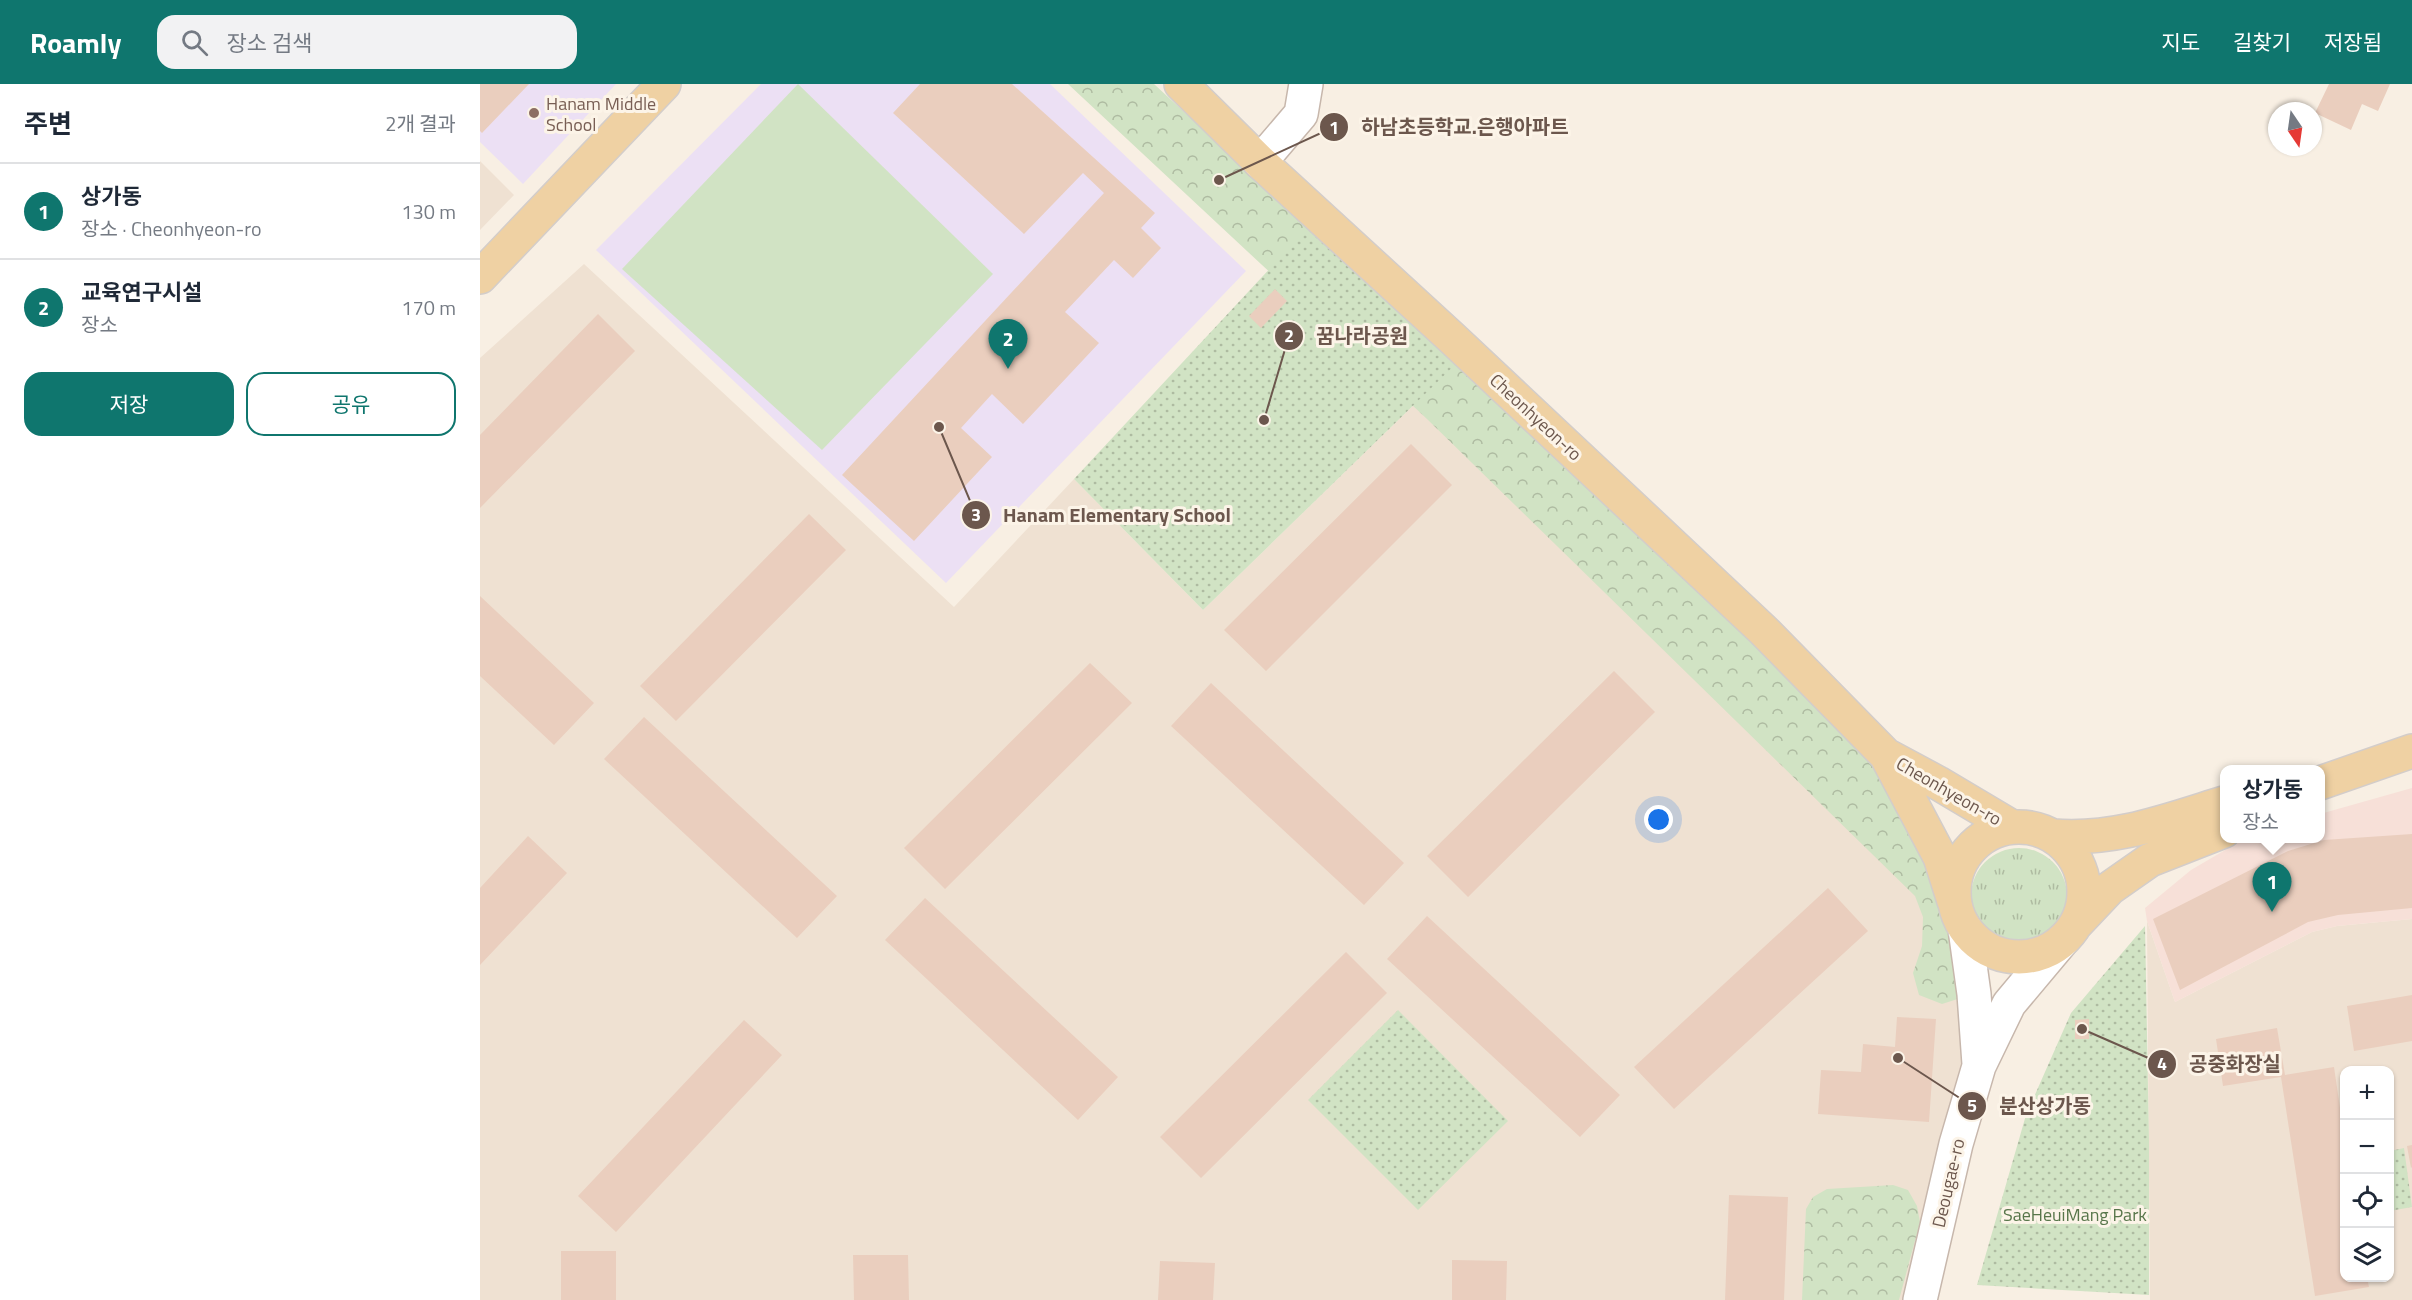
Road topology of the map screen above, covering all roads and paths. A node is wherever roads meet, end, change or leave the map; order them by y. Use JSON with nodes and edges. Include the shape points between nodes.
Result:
{"nodes":[{"id":1,"x":664,"y":84,"type":"edge"},
{"id":2,"x":1181,"y":84,"type":"edge"},
{"id":3,"x":1306,"y":84,"type":"edge"},
{"id":4,"x":1260,"y":162,"type":"junction"},
{"id":5,"x":480,"y":277,"type":"edge"},
{"id":6,"x":2412,"y":751,"type":"edge"},
{"id":7,"x":1886,"y":755,"type":"junction"},
{"id":8,"x":2325,"y":781,"type":"edge"},
{"id":9,"x":2220,"y":804,"type":"edge"},
{"id":10,"x":2012,"y":827,"type":"junction"},
{"id":11,"x":2220,"y":833,"type":"edge"},
{"id":12,"x":2053,"y":836,"type":"junction"},
{"id":13,"x":1959,"y":915,"type":"junction"},
{"id":14,"x":2069,"y":933,"type":"junction"},
{"id":15,"x":1979,"y":1066,"type":"junction"},
{"id":16,"x":1920,"y":1300,"type":"edge"}],
"edges":[{"from":1,"to":5,"type":"main road"},
{"from":2,"to":4,"type":"main road","name":"Cheonhyeon-ro"},
{"from":3,"to":4,"type":"street","via":[[1301,114]]},
{"from":4,"to":7,"type":"main road","name":"Cheonhyeon-ro","via":[[1762,630]]},
{"from":6,"to":8,"type":"main road"},
{"from":7,"to":10,"type":"main road","name":"Cheonhyeon-ro"},
{"from":7,"to":13,"type":"main road","name":"Cheonhyeon-ro","via":[[1940,858]]},
{"from":9,"to":12,"type":"main road","via":[[2137,831],[2082,838]]},
{"from":10,"to":12,"type":"main road","via":[[2034,828]]},
{"from":10,"to":13,"type":"main road","via":[[1975,844],[1961,861],[1954,880]]},
{"from":11,"to":14,"type":"main road","via":[[2150,860],[2110,888]]},
{"from":12,"to":14,"type":"main road","via":[[2079,866],[2084,885],[2083,905]]},
{"from":13,"to":14,"type":"main road","via":[[1980,944],[1999,955],[2021,957],[2042,953]]},
{"from":13,"to":15,"type":"street","name":"Deougae-ro","via":[[1974,994]]},
{"from":14,"to":15,"type":"street","name":"Deougae-ro","via":[[2008,1004]]},
{"from":15,"to":16,"type":"street","name":"Deougae-ro","via":[[1956,1144]]}]}
